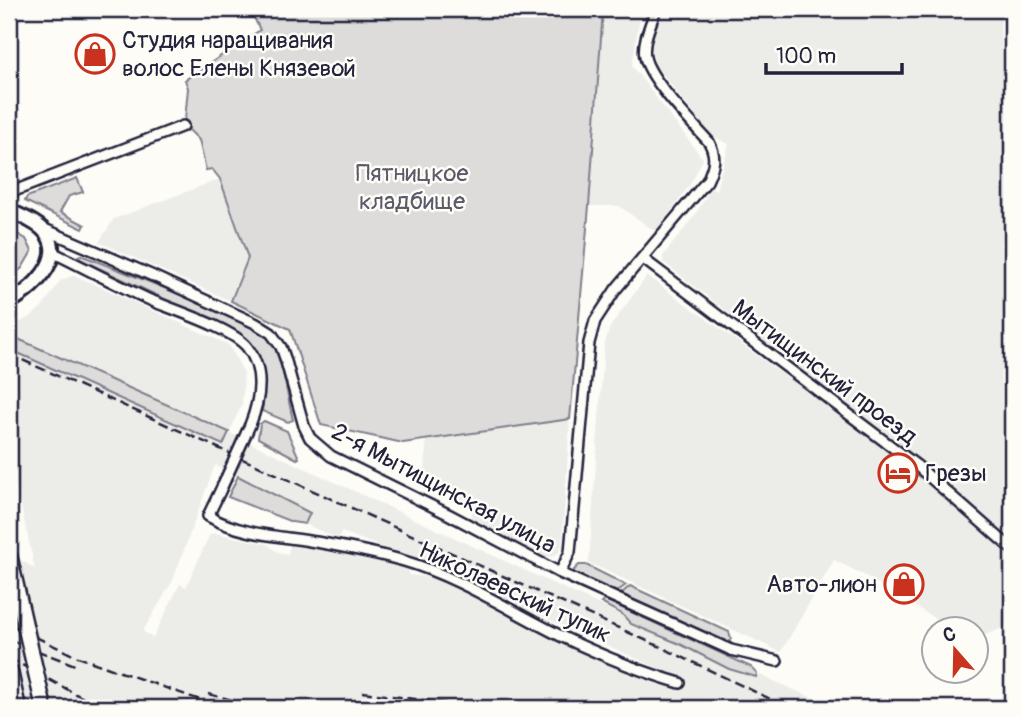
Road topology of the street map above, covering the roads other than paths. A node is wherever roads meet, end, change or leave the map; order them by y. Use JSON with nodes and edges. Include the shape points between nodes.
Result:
{"nodes":[{"id":1,"x":656,"y":9,"type":"edge"},
{"id":2,"x":183,"y":126,"type":"dead end"},
{"id":3,"x":9,"y":193,"type":"edge"},
{"id":4,"x":9,"y":211,"type":"edge"},
{"id":5,"x":41,"y":228,"type":"junction"},
{"id":6,"x":52,"y":252,"type":"junction"},
{"id":7,"x":642,"y":258,"type":"junction"},
{"id":8,"x":9,"y":302,"type":"edge"},
{"id":9,"x":1012,"y":549,"type":"edge"},
{"id":10,"x":9,"y":555,"type":"edge"},
{"id":11,"x":560,"y":573,"type":"junction"},
{"id":12,"x":777,"y":661,"type":"dead end"},
{"id":13,"x":9,"y":667,"type":"edge"},
{"id":14,"x":680,"y":683,"type":"dead end"},
{"id":15,"x":18,"y":708,"type":"edge"},
{"id":16,"x":44,"y":708,"type":"edge"}],
"edges":[{"from":1,"to":7,"type":"street","via":[[645,58],[654,76],[709,142],[715,160],[707,181]]},
{"from":2,"to":3,"type":"street"},
{"from":4,"to":5,"type":"street","name":"2-я Мытищинская улица"},
{"from":5,"to":6,"type":"street","via":[[50,238]]},
{"from":5,"to":11,"type":"street","name":"2-я Мытищинская улица","via":[[271,333],[285,358],[304,426],[319,448]]},
{"from":6,"to":8,"type":"street","via":[[37,281]]},
{"from":6,"to":14,"type":"street","name":"Николаевский тупик","bridge":true,"via":[[246,345],[260,383],[257,409],[208,516],[240,529],[405,561],[470,588],[567,639]]},
{"from":7,"to":9,"type":"street","name":"Мытищинский проезд","via":[[916,465]]},
{"from":7,"to":11,"type":"street","via":[[605,305],[592,332],[570,552]]},
{"from":10,"to":16,"type":"main road","bridge":true},
{"from":11,"to":12,"type":"street","name":"2-я Мытищинская улица","via":[[731,650]]},
{"from":13,"to":15,"type":"main road","bridge":true}]}
